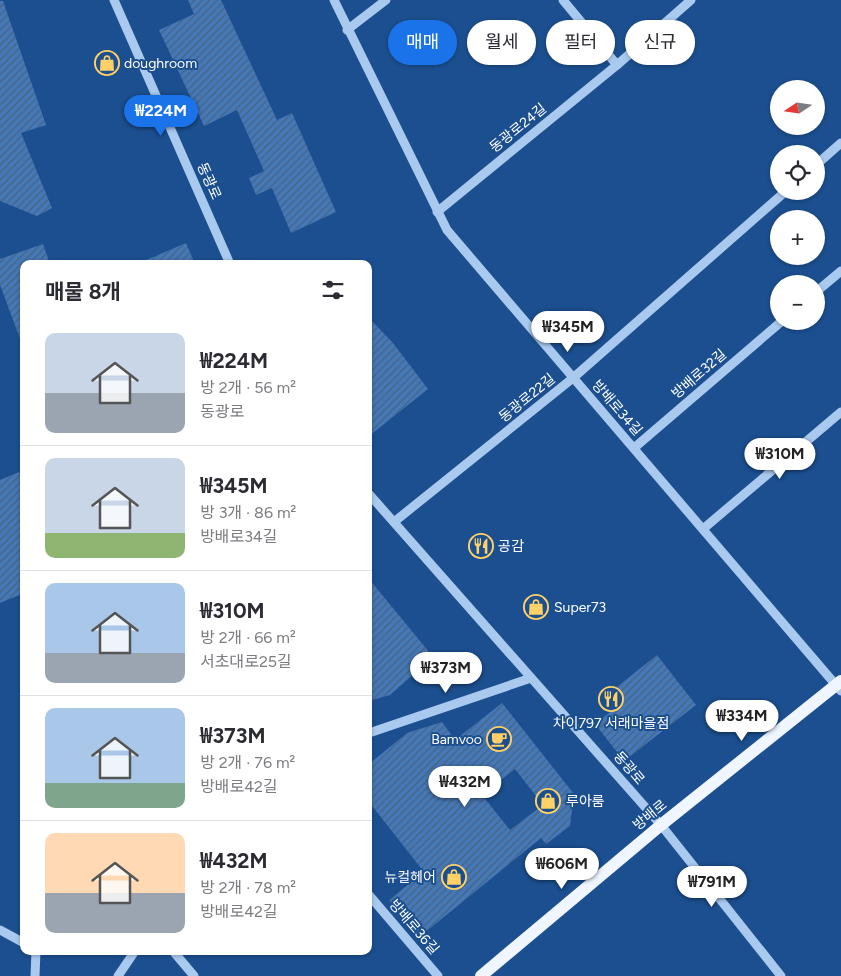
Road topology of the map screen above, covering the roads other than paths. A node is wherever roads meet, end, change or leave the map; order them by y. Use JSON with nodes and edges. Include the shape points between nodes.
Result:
{"nodes":[{"id":1,"x":114,"y":0,"type":"edge"},
{"id":2,"x":334,"y":0,"type":"edge"},
{"id":3,"x":386,"y":0,"type":"edge"},
{"id":4,"x":563,"y":0,"type":"edge"},
{"id":5,"x":691,"y":0,"type":"edge"},
{"id":6,"x":347,"y":30,"type":"junction"},
{"id":7,"x":618,"y":65,"type":"junction"},
{"id":8,"x":841,"y":143,"type":"edge"},
{"id":9,"x":825,"y":157,"type":"edge"},
{"id":10,"x":776,"y":200,"type":"edge"},
{"id":11,"x":437,"y":212,"type":"junction"},
{"id":12,"x":228,"y":260,"type":"edge"},
{"id":13,"x":841,"y":271,"type":"edge"},
{"id":14,"x":825,"y":284,"type":"edge"},
{"id":15,"x":772,"y":330,"type":"edge"},
{"id":16,"x":574,"y":378,"type":"junction"},
{"id":17,"x":841,"y":412,"type":"edge"},
{"id":18,"x":634,"y":448,"type":"junction"},
{"id":19,"x":372,"y":497,"type":"edge"},
{"id":20,"x":394,"y":522,"type":"junction"},
{"id":21,"x":703,"y":529,"type":"junction"},
{"id":22,"x":531,"y":678,"type":"junction"},
{"id":23,"x":839,"y":685,"type":"edge"},
{"id":24,"x":372,"y":732,"type":"edge"},
{"id":25,"x":661,"y":825,"type":"junction"},
{"id":26,"x":372,"y":899,"type":"edge"},
{"id":27,"x":0,"y":930,"type":"edge"},
{"id":28,"x":20,"y":941,"type":"edge"},
{"id":29,"x":36,"y":955,"type":"edge"},
{"id":30,"x":133,"y":955,"type":"edge"},
{"id":31,"x":176,"y":955,"type":"edge"},
{"id":32,"x":35,"y":976,"type":"edge"},
{"id":33,"x":118,"y":976,"type":"edge"},
{"id":34,"x":194,"y":976,"type":"edge"},
{"id":35,"x":438,"y":976,"type":"edge"},
{"id":36,"x":481,"y":976,"type":"edge"},
{"id":37,"x":781,"y":976,"type":"edge"}],
"edges":[{"from":1,"to":12,"type":"street","name":"동광로"},
{"from":2,"to":6,"type":"street","name":"방배로34길"},
{"from":3,"to":6,"type":"street"},
{"from":4,"to":7,"type":"street"},
{"from":5,"to":7,"type":"street","name":"동광로24길"},
{"from":6,"to":11,"type":"street","name":"방배로34길"},
{"from":7,"to":11,"type":"street","name":"동광로24길"},
{"from":8,"to":9,"type":"street"},
{"from":10,"to":16,"type":"street","name":"동광로22길"},
{"from":11,"to":16,"type":"street","name":"방배로34길","via":[[447,230]]},
{"from":13,"to":14,"type":"street"},
{"from":15,"to":18,"type":"street","name":"방배로32길"},
{"from":16,"to":18,"type":"street","name":"방배로34길"},
{"from":16,"to":20,"type":"street","name":"동광로22길"},
{"from":17,"to":21,"type":"street"},
{"from":18,"to":21,"type":"street","name":"방배로34길"},
{"from":19,"to":20,"type":"street","name":"동광로"},
{"from":20,"to":22,"type":"street","name":"동광로"},
{"from":21,"to":23,"type":"street","name":"방배로34길"},
{"from":22,"to":24,"type":"street"},
{"from":22,"to":25,"type":"street","name":"동광로"},
{"from":23,"to":25,"type":"main road","name":"방배로"},
{"from":25,"to":36,"type":"main road","name":"방배로"},
{"from":25,"to":37,"type":"street","name":"동광로"},
{"from":26,"to":35,"type":"street","name":"방배로36길"},
{"from":27,"to":28,"type":"street"},
{"from":29,"to":32,"type":"street"},
{"from":30,"to":33,"type":"street"},
{"from":31,"to":34,"type":"street"}]}
